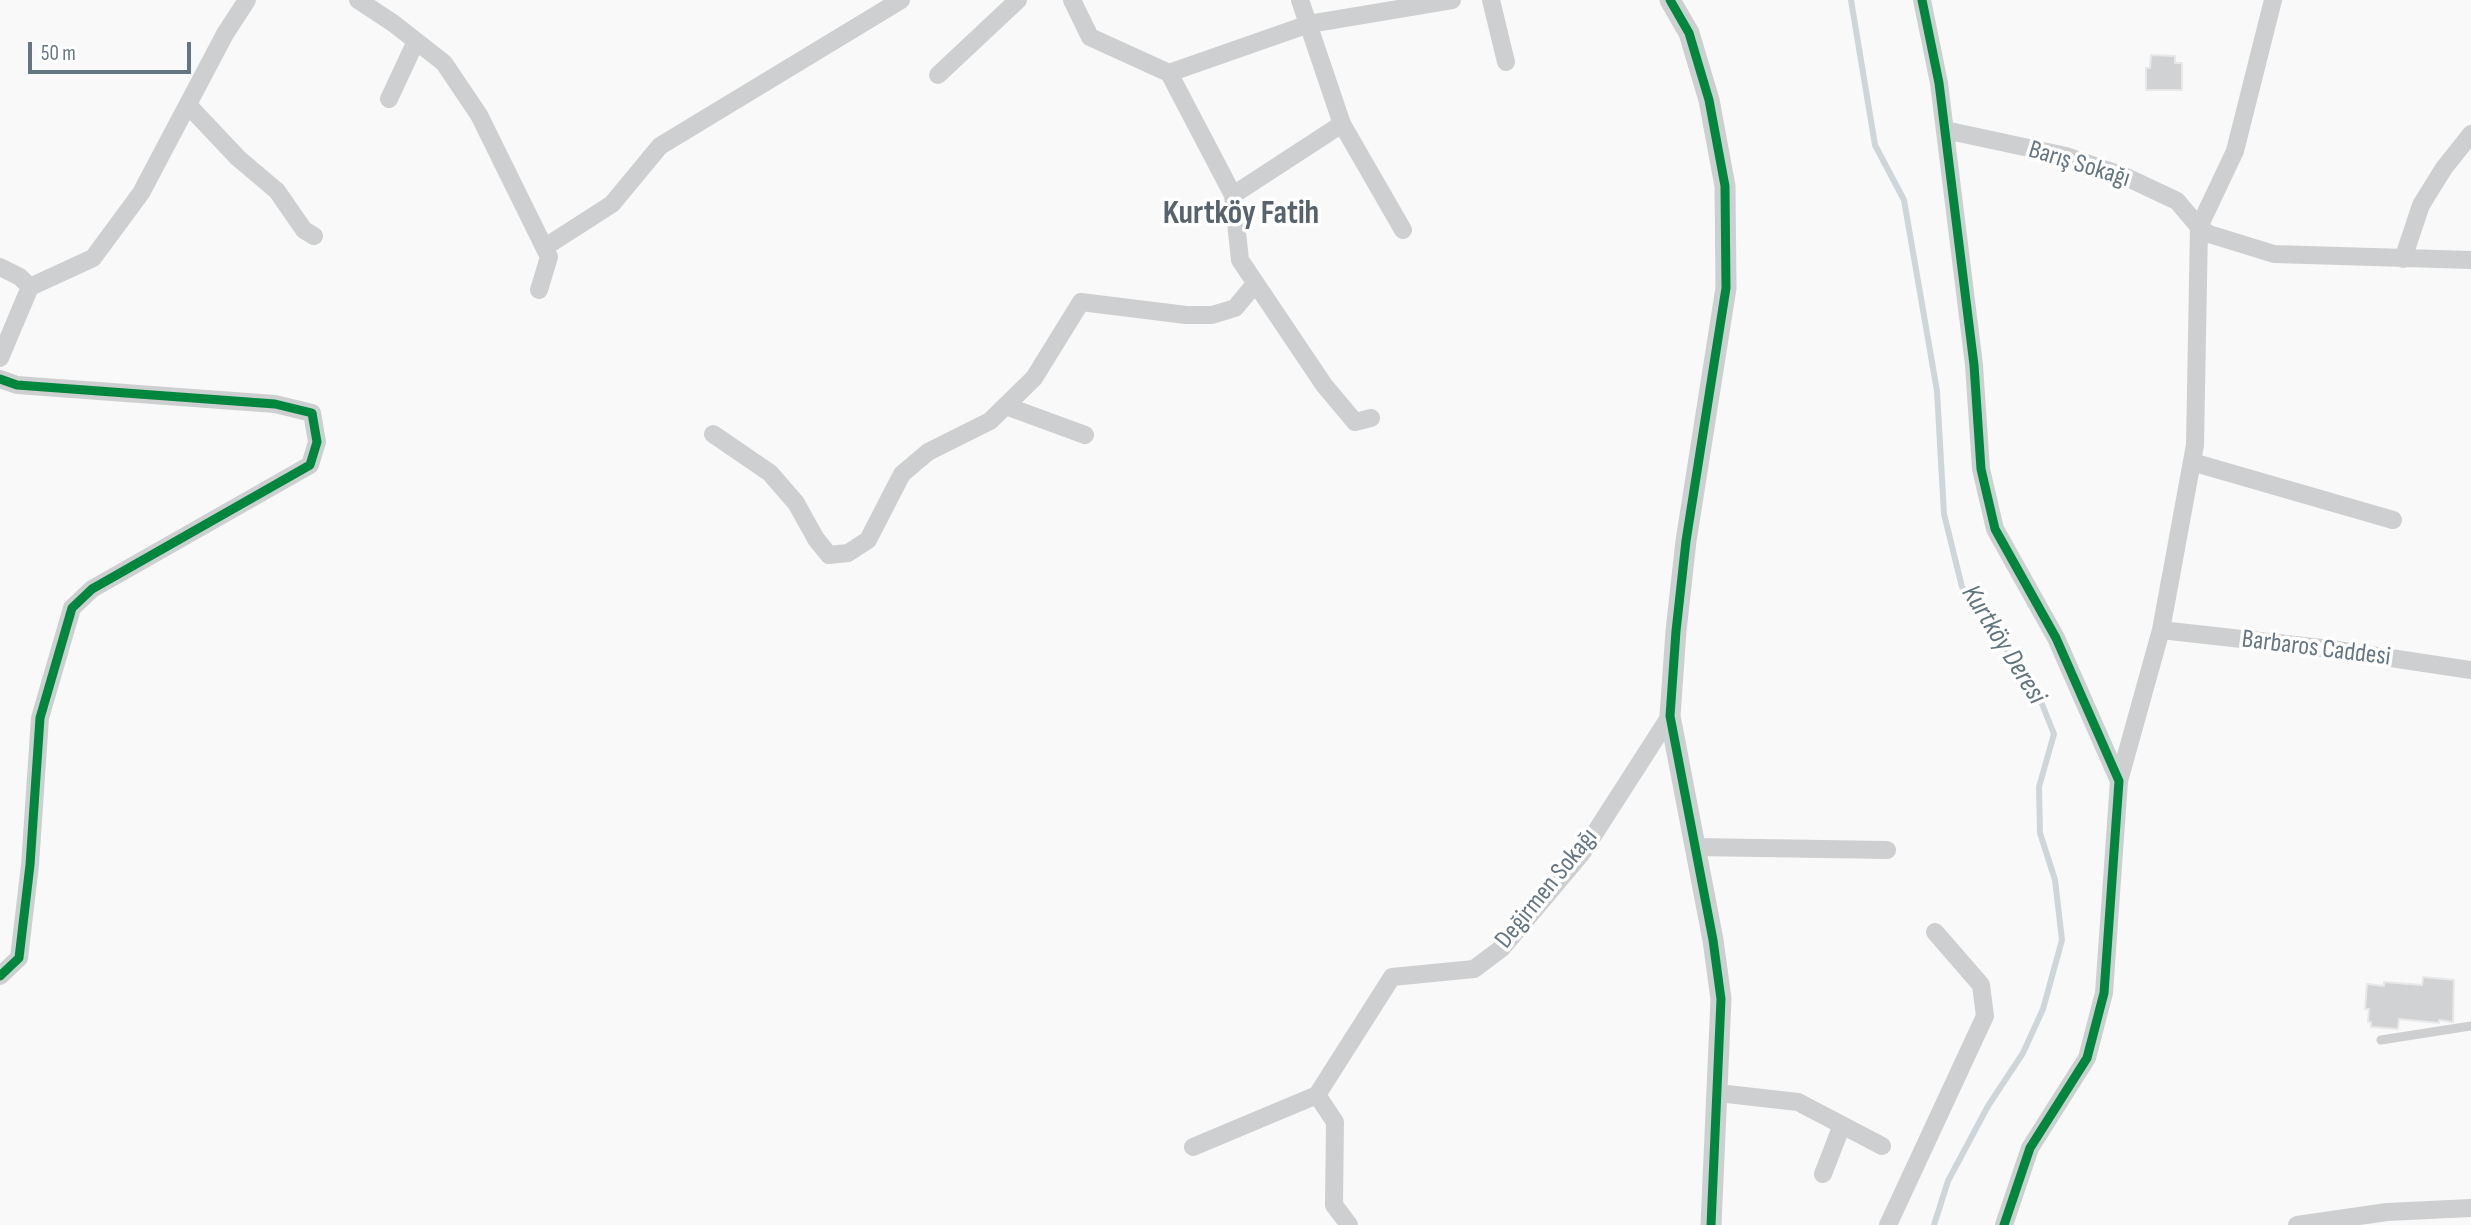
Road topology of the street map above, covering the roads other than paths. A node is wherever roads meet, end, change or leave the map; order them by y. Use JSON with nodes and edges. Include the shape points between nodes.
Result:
{"nodes":[{"id":1,"x":247,"y":0,"type":"edge"},
{"id":2,"x":358,"y":0,"type":"edge"},
{"id":3,"x":901,"y":0,"type":"edge"},
{"id":4,"x":1018,"y":0,"type":"edge"},
{"id":5,"x":1072,"y":0,"type":"edge"},
{"id":6,"x":1300,"y":0,"type":"edge"},
{"id":7,"x":1452,"y":0,"type":"edge"},
{"id":8,"x":1491,"y":0,"type":"edge"},
{"id":9,"x":1670,"y":0,"type":"edge"},
{"id":10,"x":1922,"y":0,"type":"edge"},
{"id":11,"x":2273,"y":0,"type":"edge"},
{"id":12,"x":1309,"y":24,"type":"junction"},
{"id":13,"x":416,"y":41,"type":"junction"},
{"id":14,"x":1506,"y":62,"type":"dead end"},
{"id":15,"x":1169,"y":73,"type":"junction"},
{"id":16,"x":938,"y":75,"type":"dead end"},
{"id":17,"x":389,"y":99,"type":"dead end"},
{"id":18,"x":188,"y":105,"type":"junction"},
{"id":19,"x":1342,"y":124,"type":"junction"},
{"id":20,"x":1945,"y":130,"type":"junction"},
{"id":21,"x":2471,"y":134,"type":"edge"},
{"id":22,"x":1233,"y":195,"type":"junction"},
{"id":23,"x":2199,"y":227,"type":"junction"},
{"id":24,"x":1403,"y":230,"type":"dead end"},
{"id":25,"x":314,"y":236,"type":"dead end"},
{"id":26,"x":545,"y":247,"type":"junction"},
{"id":27,"x":2403,"y":259,"type":"junction"},
{"id":28,"x":2471,"y":260,"type":"edge"},
{"id":29,"x":0,"y":267,"type":"edge"},
{"id":30,"x":1255,"y":284,"type":"junction"},
{"id":31,"x":30,"y":287,"type":"junction"},
{"id":32,"x":539,"y":290,"type":"dead end"},
{"id":33,"x":0,"y":358,"type":"edge"},
{"id":34,"x":0,"y":379,"type":"edge"},
{"id":35,"x":1006,"y":406,"type":"junction"},
{"id":36,"x":1371,"y":418,"type":"dead end"},
{"id":37,"x":713,"y":434,"type":"dead end"},
{"id":38,"x":1085,"y":436,"type":"dead end"},
{"id":39,"x":2192,"y":462,"type":"junction"},
{"id":40,"x":2393,"y":520,"type":"dead end"},
{"id":41,"x":2161,"y":630,"type":"junction"},
{"id":42,"x":2471,"y":670,"type":"edge"},
{"id":43,"x":1670,"y":716,"type":"junction"},
{"id":44,"x":2119,"y":781,"type":"junction"},
{"id":45,"x":1695,"y":847,"type":"junction"},
{"id":46,"x":1887,"y":850,"type":"dead end"},
{"id":47,"x":1934,"y":932,"type":"dead end"},
{"id":48,"x":0,"y":976,"type":"edge"},
{"id":49,"x":2471,"y":1026,"type":"edge"},
{"id":50,"x":2381,"y":1040,"type":"dead end"},
{"id":51,"x":1718,"y":1093,"type":"junction"},
{"id":52,"x":1317,"y":1095,"type":"junction"},
{"id":53,"x":1842,"y":1125,"type":"junction"},
{"id":54,"x":1882,"y":1146,"type":"dead end"},
{"id":55,"x":1193,"y":1147,"type":"dead end"},
{"id":56,"x":1823,"y":1174,"type":"dead end"},
{"id":57,"x":2471,"y":1208,"type":"edge"},
{"id":58,"x":1349,"y":1225,"type":"edge"},
{"id":59,"x":1711,"y":1225,"type":"edge"},
{"id":60,"x":1888,"y":1225,"type":"edge"},
{"id":61,"x":2004,"y":1225,"type":"edge"},
{"id":62,"x":2297,"y":1225,"type":"edge"}],
"edges":[{"from":1,"to":18,"type":"street"},
{"from":2,"to":13,"type":"street"},
{"from":3,"to":26,"type":"street","via":[[660,146],[611,204]]},
{"from":4,"to":16,"type":"street"},
{"from":5,"to":15,"type":"street","via":[[1090,37]]},
{"from":6,"to":12,"type":"street"},
{"from":7,"to":12,"type":"street"},
{"from":8,"to":14,"type":"street"},
{"from":9,"to":43,"type":"street","via":[[1689,33],[1711,113],[1725,187],[1726,288],[1686,541]]},
{"from":10,"to":20,"type":"street"},
{"from":11,"to":23,"type":"street","via":[[2235,150]]},
{"from":12,"to":15,"type":"street"},
{"from":12,"to":19,"type":"street"},
{"from":13,"to":17,"type":"street"},
{"from":13,"to":26,"type":"street","via":[[444,63],[479,115]]},
{"from":15,"to":22,"type":"street"},
{"from":18,"to":25,"type":"street","via":[[277,191],[304,230]]},
{"from":18,"to":31,"type":"street","via":[[141,193],[93,258]]},
{"from":19,"to":22,"type":"street"},
{"from":19,"to":24,"type":"street"},
{"from":20,"to":23,"type":"street","name":"Barış Sokağı","via":[[2066,156],[2124,176],[2177,201]]},
{"from":20,"to":44,"type":"street","via":[[1974,365],[1981,469],[1995,529],[2056,638]]},
{"from":21,"to":27,"type":"street","via":[[2421,205]]},
{"from":22,"to":30,"type":"street","via":[[1240,260]]},
{"from":23,"to":27,"type":"street","via":[[2274,254]]},
{"from":23,"to":39,"type":"street"},
{"from":26,"to":32,"type":"street","via":[[549,257]]},
{"from":27,"to":28,"type":"street"},
{"from":29,"to":31,"type":"street"},
{"from":30,"to":35,"type":"street","via":[[1236,309],[1212,315],[1081,302],[1034,378]]},
{"from":30,"to":36,"type":"street","via":[[1354,422]]},
{"from":31,"to":33,"type":"street"},
{"from":34,"to":48,"type":"street","via":[[17,385],[275,404],[312,413],[317,442],[310,464],[92,589],[72,608],[40,718],[19,957]]},
{"from":35,"to":37,"type":"street","via":[[990,421],[928,452],[902,474],[869,540],[848,554],[829,555],[796,503],[770,473]]},
{"from":35,"to":38,"type":"street"},
{"from":39,"to":40,"type":"street"},
{"from":39,"to":41,"type":"street"},
{"from":41,"to":42,"type":"street","name":"Barbaros Caddesi"},
{"from":41,"to":44,"type":"street"},
{"from":43,"to":45,"type":"street"},
{"from":43,"to":52,"type":"street","name":"Değirmen Sokağı","via":[[1583,853],[1502,948],[1474,969],[1392,977]]},
{"from":44,"to":61,"type":"street","via":[[2104,993],[2087,1058],[2030,1149]]},
{"from":45,"to":46,"type":"street"},
{"from":45,"to":51,"type":"street","via":[[1721,999]]},
{"from":47,"to":60,"type":"street","via":[[1981,985],[1984,1016]]},
{"from":49,"to":50,"type":"lane"},
{"from":51,"to":53,"type":"street","via":[[1798,1102]]},
{"from":51,"to":59,"type":"street"},
{"from":52,"to":55,"type":"street"},
{"from":52,"to":58,"type":"street","via":[[1335,1122],[1334,1205]]},
{"from":53,"to":54,"type":"street"},
{"from":53,"to":56,"type":"street"},
{"from":57,"to":62,"type":"street","via":[[2387,1212]]}]}
